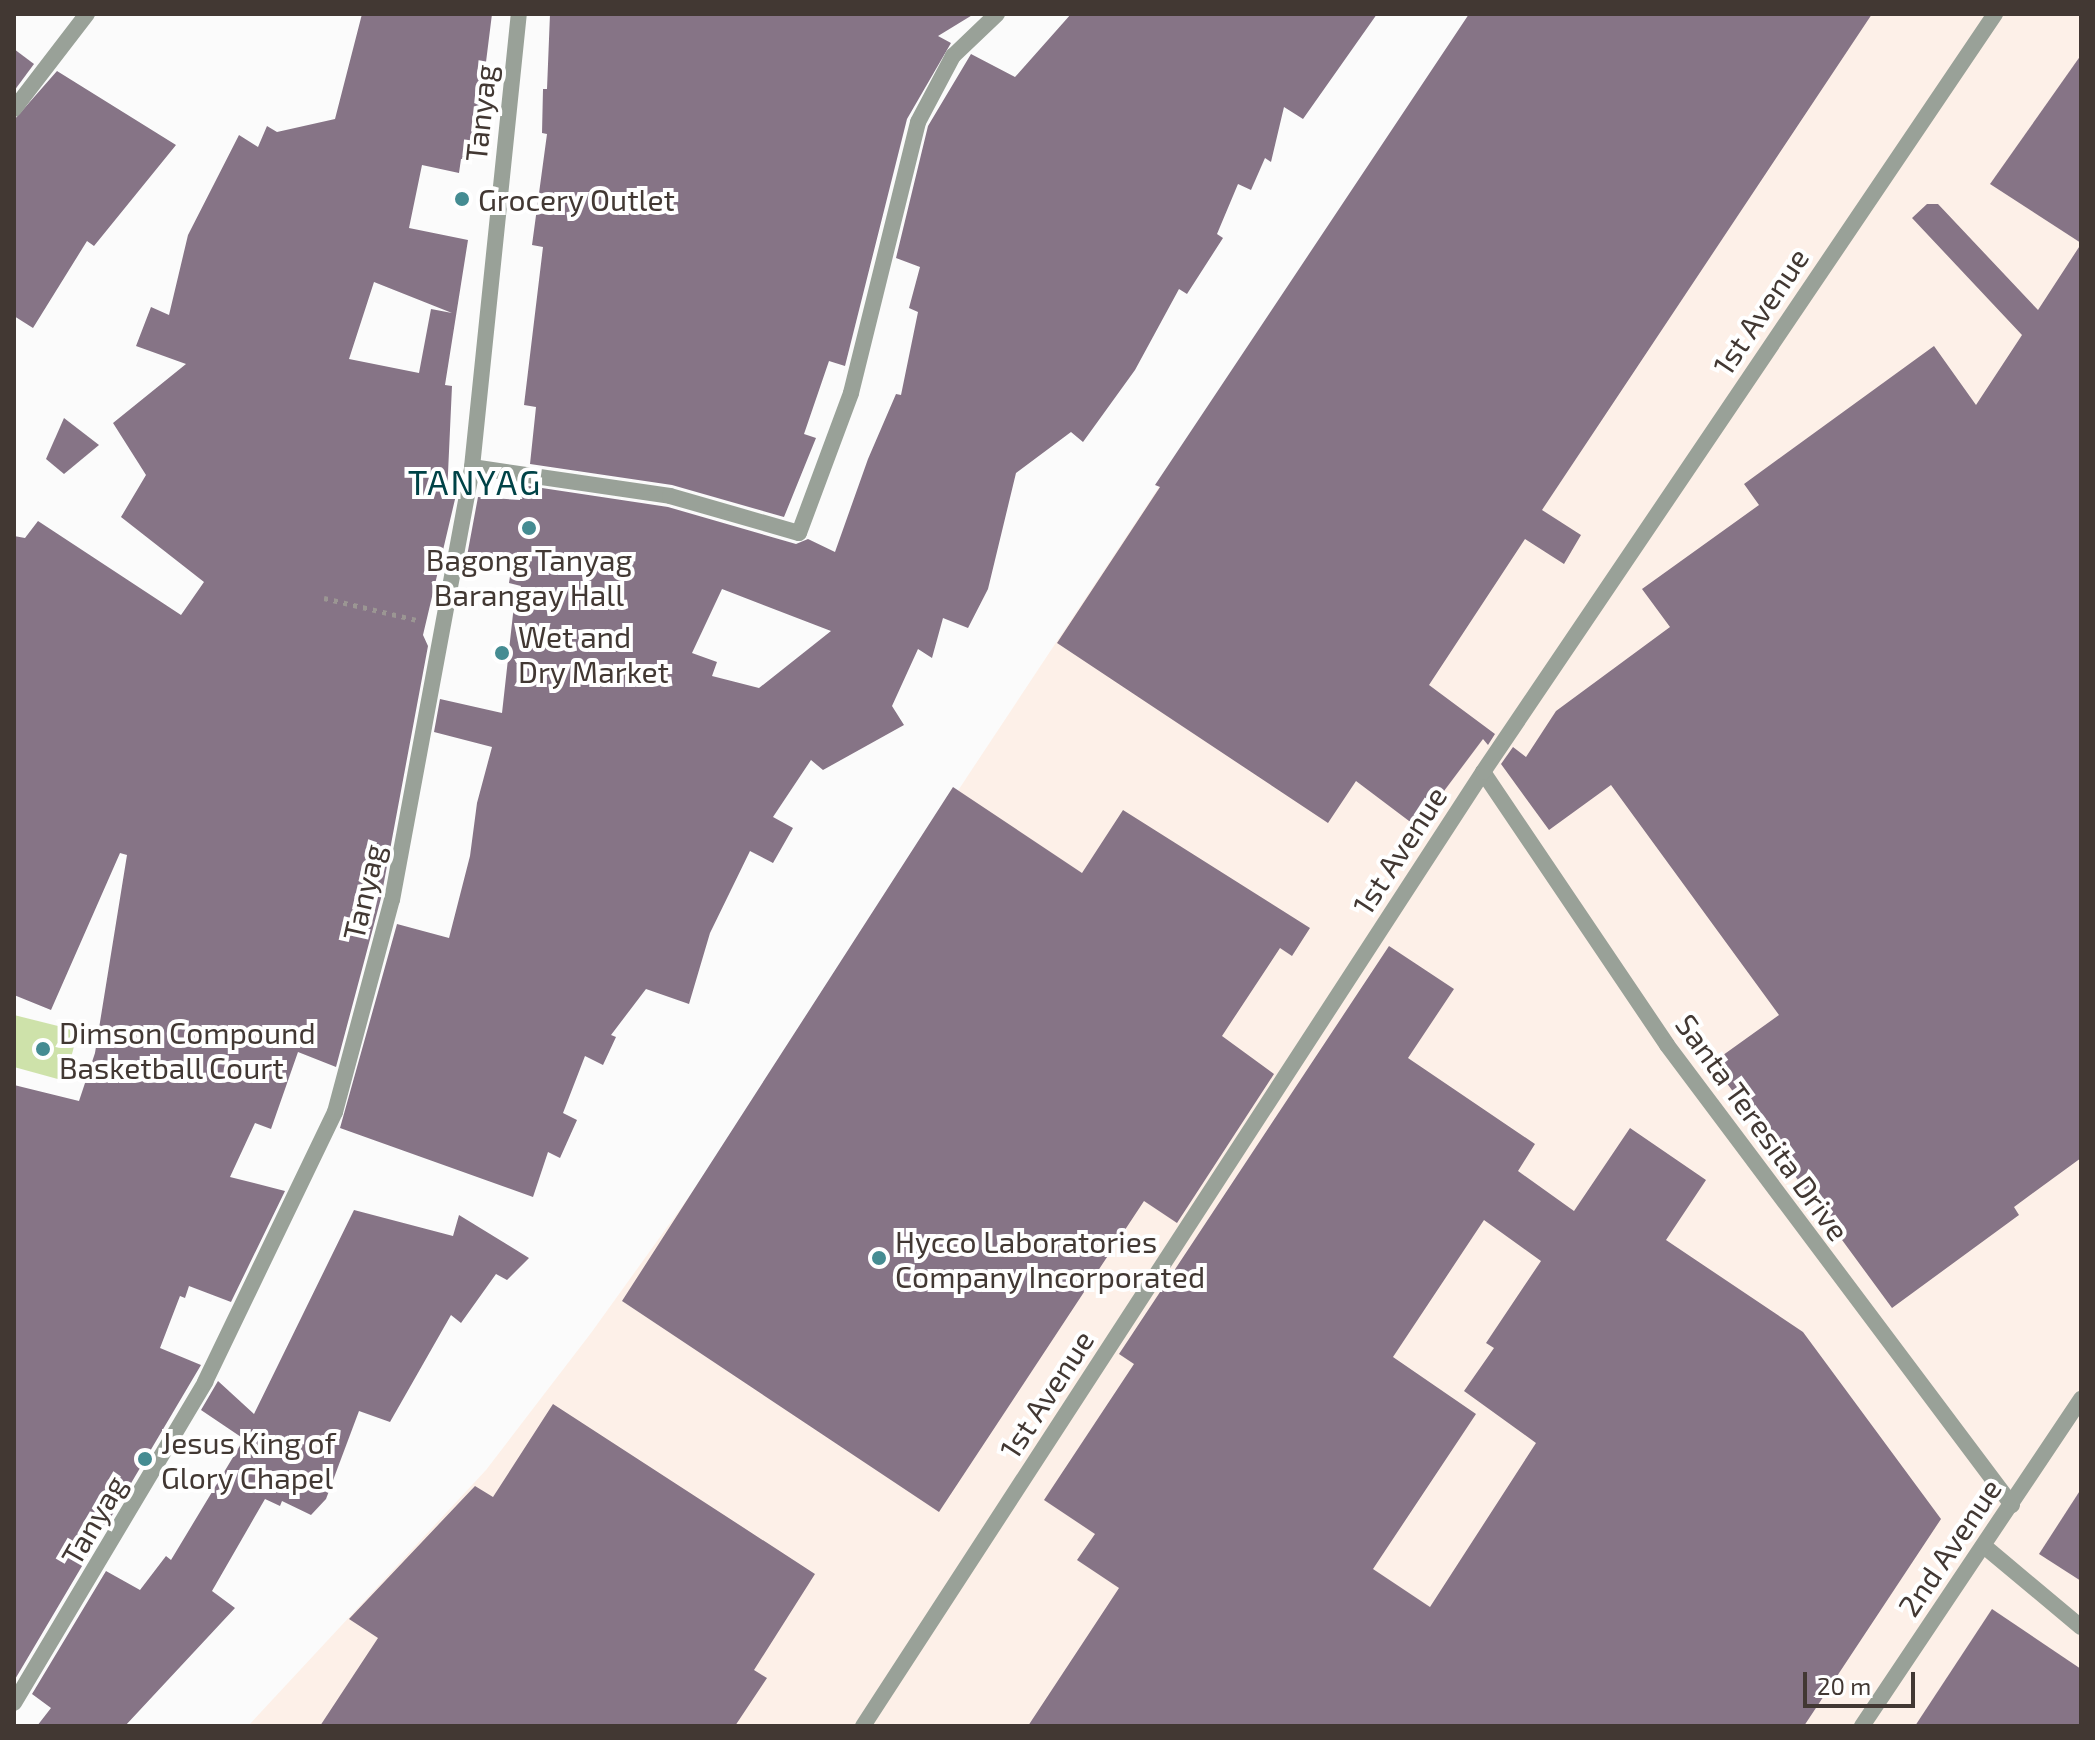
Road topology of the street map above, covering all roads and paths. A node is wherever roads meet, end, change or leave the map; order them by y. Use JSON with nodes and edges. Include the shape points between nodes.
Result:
{"nodes":[{"id":1,"x":87,"y":14,"type":"edge"},
{"id":2,"x":519,"y":14,"type":"edge"},
{"id":3,"x":997,"y":14,"type":"edge"},
{"id":4,"x":1995,"y":14,"type":"edge"},
{"id":5,"x":14,"y":109,"type":"edge"},
{"id":6,"x":472,"y":467,"type":"junction"},
{"id":7,"x":324,"y":598,"type":"dead end"},
{"id":8,"x":444,"y":629,"type":"junction"},
{"id":9,"x":1483,"y":772,"type":"junction"},
{"id":10,"x":2081,"y":1399,"type":"edge"},
{"id":11,"x":2012,"y":1505,"type":"junction"},
{"id":12,"x":1984,"y":1546,"type":"junction"},
{"id":13,"x":2081,"y":1627,"type":"edge"},
{"id":14,"x":14,"y":1703,"type":"edge"},
{"id":15,"x":863,"y":1726,"type":"edge"},
{"id":16,"x":1862,"y":1726,"type":"edge"}],
"edges":[{"from":1,"to":5,"type":"street"},
{"from":2,"to":6,"type":"street","name":"Tanyag"},
{"from":3,"to":6,"type":"street","via":[[953,56],[918,122],[851,393],[799,533],[670,496]]},
{"from":4,"to":9,"type":"street","name":"1st Avenue"},
{"from":6,"to":8,"type":"street","name":"Tanyag"},
{"from":7,"to":8,"type":"path"},
{"from":8,"to":14,"type":"street","name":"Tanyag","via":[[392,900],[335,1112],[205,1382]]},
{"from":9,"to":11,"type":"street","name":"Santa Teresita Drive","via":[[1667,1045]]},
{"from":9,"to":15,"type":"street","name":"1st Avenue"},
{"from":10,"to":11,"type":"street","name":"2nd Avenue"},
{"from":11,"to":12,"type":"street","name":"2nd Avenue"},
{"from":12,"to":13,"type":"street"},
{"from":12,"to":16,"type":"street","name":"2nd Avenue"}]}
